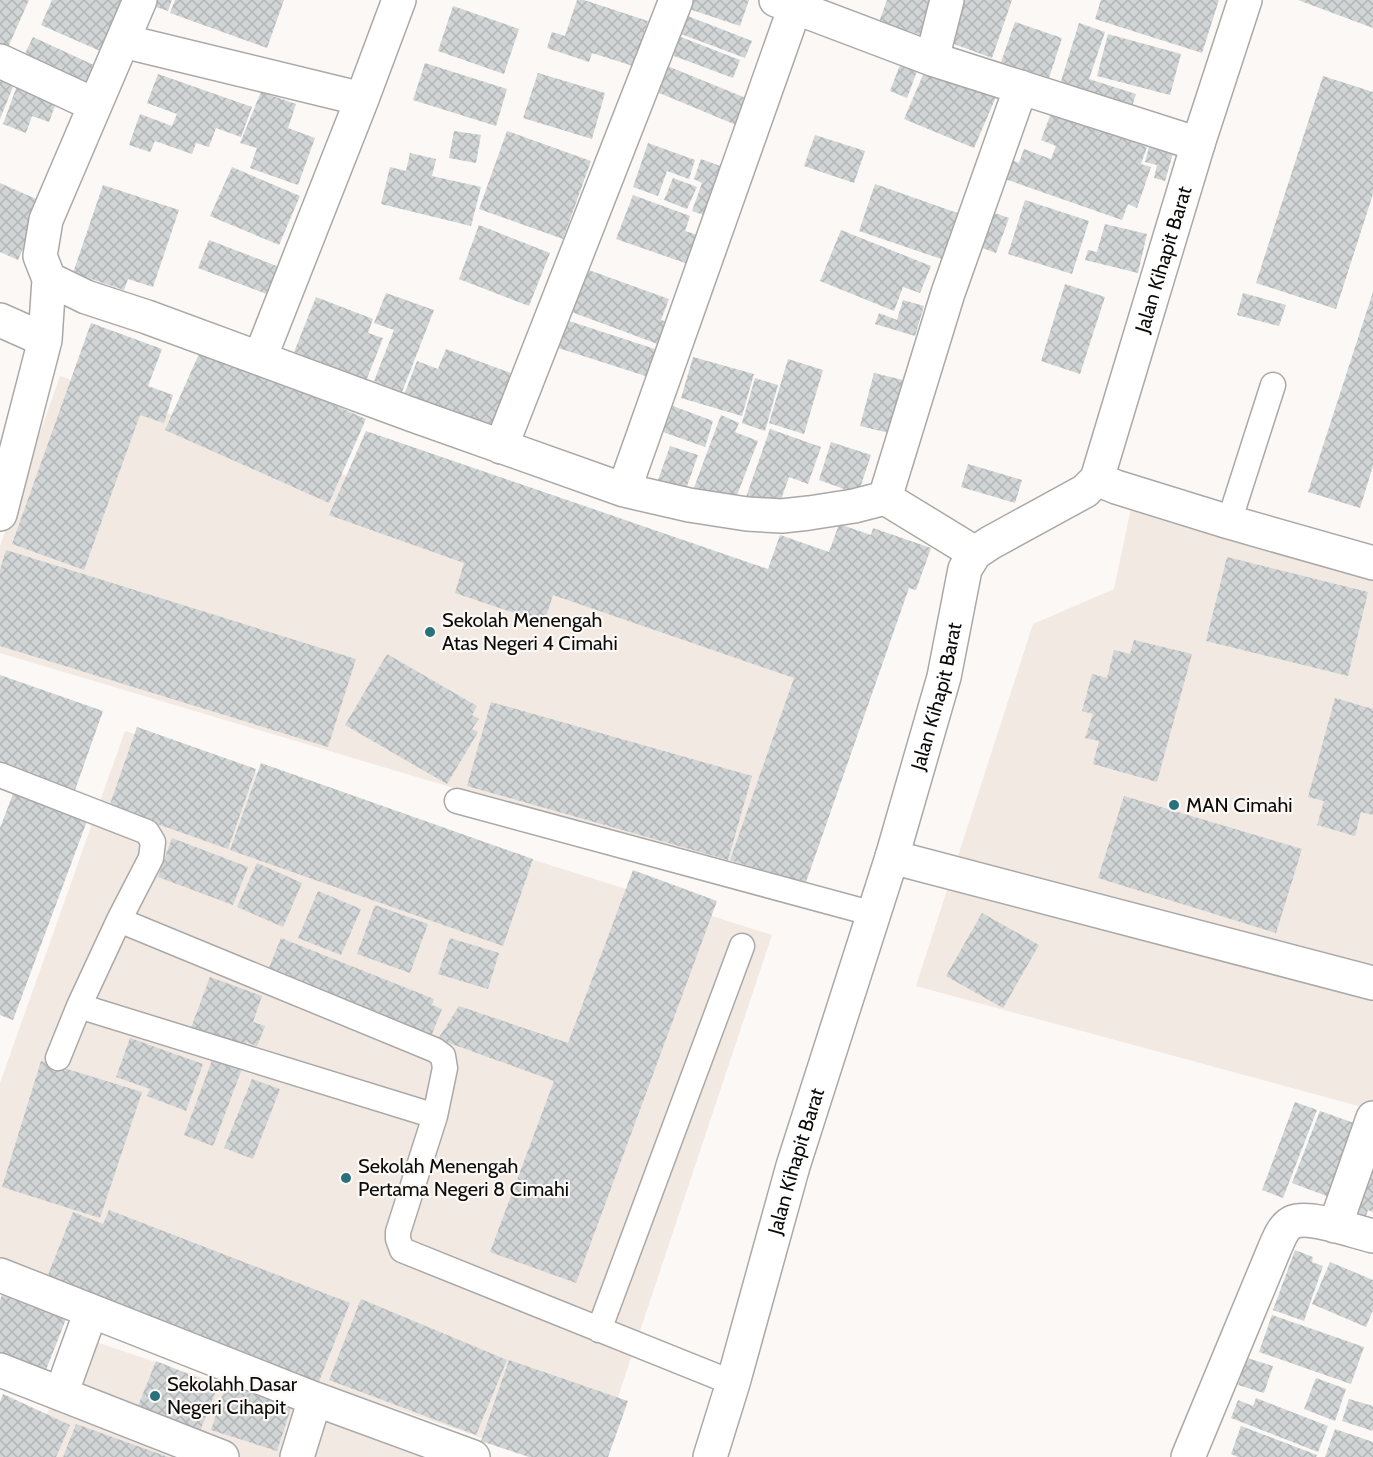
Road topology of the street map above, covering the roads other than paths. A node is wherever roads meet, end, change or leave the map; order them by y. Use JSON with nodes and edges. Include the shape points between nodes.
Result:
{"nodes":[{"id":1,"x":140,"y":0,"type":"edge"},
{"id":2,"x":399,"y":0,"type":"edge"},
{"id":3,"x":675,"y":0,"type":"edge"},
{"id":4,"x":947,"y":0,"type":"edge"},
{"id":5,"x":1245,"y":0,"type":"edge"},
{"id":6,"x":786,"y":4,"type":"edge"},
{"id":7,"x":123,"y":41,"type":"junction"},
{"id":8,"x":932,"y":59,"type":"junction"},
{"id":9,"x":0,"y":62,"type":"edge"},
{"id":10,"x":1021,"y":87,"type":"junction"},
{"id":11,"x":362,"y":99,"type":"junction"},
{"id":12,"x":95,"y":105,"type":"junction"},
{"id":13,"x":1198,"y":144,"type":"junction"},
{"id":14,"x":49,"y":279,"type":"junction"},
{"id":15,"x":0,"y":320,"type":"edge"},
{"id":16,"x":45,"y":340,"type":"junction"},
{"id":17,"x":260,"y":358,"type":"junction"},
{"id":18,"x":1273,"y":385,"type":"dead end"},
{"id":19,"x":501,"y":447,"type":"junction"},
{"id":20,"x":1097,"y":479,"type":"junction"},
{"id":21,"x":624,"y":490,"type":"junction"},
{"id":22,"x":885,"y":498,"type":"junction"},
{"id":23,"x":0,"y":514,"type":"edge"},
{"id":24,"x":1229,"y":522,"type":"junction"},
{"id":25,"x":975,"y":553,"type":"junction"},
{"id":26,"x":1373,"y":563,"type":"edge"},
{"id":27,"x":0,"y":775,"type":"edge"},
{"id":28,"x":457,"y":801,"type":"dead end"},
{"id":29,"x":892,"y":857,"type":"junction"},
{"id":30,"x":874,"y":914,"type":"junction"},
{"id":31,"x":119,"y":920,"type":"junction"},
{"id":32,"x":742,"y":946,"type":"dead end"},
{"id":33,"x":1373,"y":983,"type":"edge"},
{"id":34,"x":79,"y":1006,"type":"junction"},
{"id":35,"x":58,"y":1058,"type":"dead end"},
{"id":36,"x":435,"y":1116,"type":"junction"},
{"id":37,"x":1373,"y":1118,"type":"edge"},
{"id":38,"x":1335,"y":1226,"type":"junction"},
{"id":39,"x":1373,"y":1236,"type":"edge"},
{"id":40,"x":0,"y":1275,"type":"edge"},
{"id":41,"x":91,"y":1311,"type":"junction"},
{"id":42,"x":599,"y":1330,"type":"junction"},
{"id":43,"x":0,"y":1370,"type":"edge"},
{"id":44,"x":733,"y":1383,"type":"junction"},
{"id":45,"x":61,"y":1394,"type":"junction"},
{"id":46,"x":315,"y":1399,"type":"junction"},
{"id":47,"x":222,"y":1457,"type":"edge"},
{"id":48,"x":297,"y":1457,"type":"edge"},
{"id":49,"x":473,"y":1457,"type":"edge"},
{"id":50,"x":710,"y":1457,"type":"edge"},
{"id":51,"x":1188,"y":1457,"type":"edge"}],
"edges":[{"from":1,"to":7,"type":"street"},
{"from":2,"to":11,"type":"street"},
{"from":3,"to":19,"type":"street"},
{"from":4,"to":8,"type":"street"},
{"from":5,"to":13,"type":"street","name":"Jalan Kihapit Barat"},
{"from":6,"to":8,"type":"street"},
{"from":6,"to":21,"type":"street"},
{"from":7,"to":11,"type":"street"},
{"from":7,"to":12,"type":"street"},
{"from":8,"to":10,"type":"street"},
{"from":9,"to":12,"type":"street"},
{"from":10,"to":13,"type":"street"},
{"from":10,"to":22,"type":"street","via":[[948,292]]},
{"from":11,"to":17,"type":"street"},
{"from":12,"to":14,"type":"street","via":[[46,220],[40,256]]},
{"from":13,"to":20,"type":"street","name":"Jalan Kihapit Barat"},
{"from":14,"to":16,"type":"street"},
{"from":14,"to":17,"type":"street","via":[[86,297]]},
{"from":15,"to":16,"type":"street"},
{"from":16,"to":23,"type":"street"},
{"from":17,"to":19,"type":"street"},
{"from":18,"to":24,"type":"lane"},
{"from":19,"to":21,"type":"street"},
{"from":20,"to":24,"type":"street"},
{"from":20,"to":25,"type":"street","via":[[1085,491]]},
{"from":21,"to":22,"type":"street","via":[[689,505],[782,516]]},
{"from":22,"to":25,"type":"street"},
{"from":24,"to":26,"type":"street"},
{"from":25,"to":29,"type":"street","name":"Jalan Kihapit Barat","via":[[965,568],[944,677]]},
{"from":27,"to":31,"type":"lane","via":[[147,832],[153,842],[152,858]]},
{"from":28,"to":30,"type":"lane"},
{"from":29,"to":30,"type":"street","name":"Jalan Kihapit Barat"},
{"from":29,"to":33,"type":"street"},
{"from":30,"to":44,"type":"street","name":"Jalan Kihapit Barat","via":[[793,1166]]},
{"from":31,"to":34,"type":"lane"},
{"from":31,"to":36,"type":"lane","via":[[435,1050],[442,1056],[445,1068]]},
{"from":32,"to":42,"type":"lane"},
{"from":34,"to":35,"type":"lane"},
{"from":34,"to":36,"type":"lane"},
{"from":36,"to":42,"type":"lane","via":[[398,1232],[402,1250]]},
{"from":37,"to":38,"type":"street"},
{"from":38,"to":39,"type":"street"},
{"from":38,"to":51,"type":"street","via":[[1304,1220],[1292,1222],[1284,1230]]},
{"from":40,"to":41,"type":"street"},
{"from":41,"to":45,"type":"street"},
{"from":41,"to":46,"type":"street"},
{"from":42,"to":44,"type":"lane"},
{"from":43,"to":45,"type":"street"},
{"from":44,"to":50,"type":"street","name":"Jalan Kihapit Barat"},
{"from":45,"to":47,"type":"street"},
{"from":46,"to":48,"type":"street"},
{"from":46,"to":49,"type":"street"}]}
